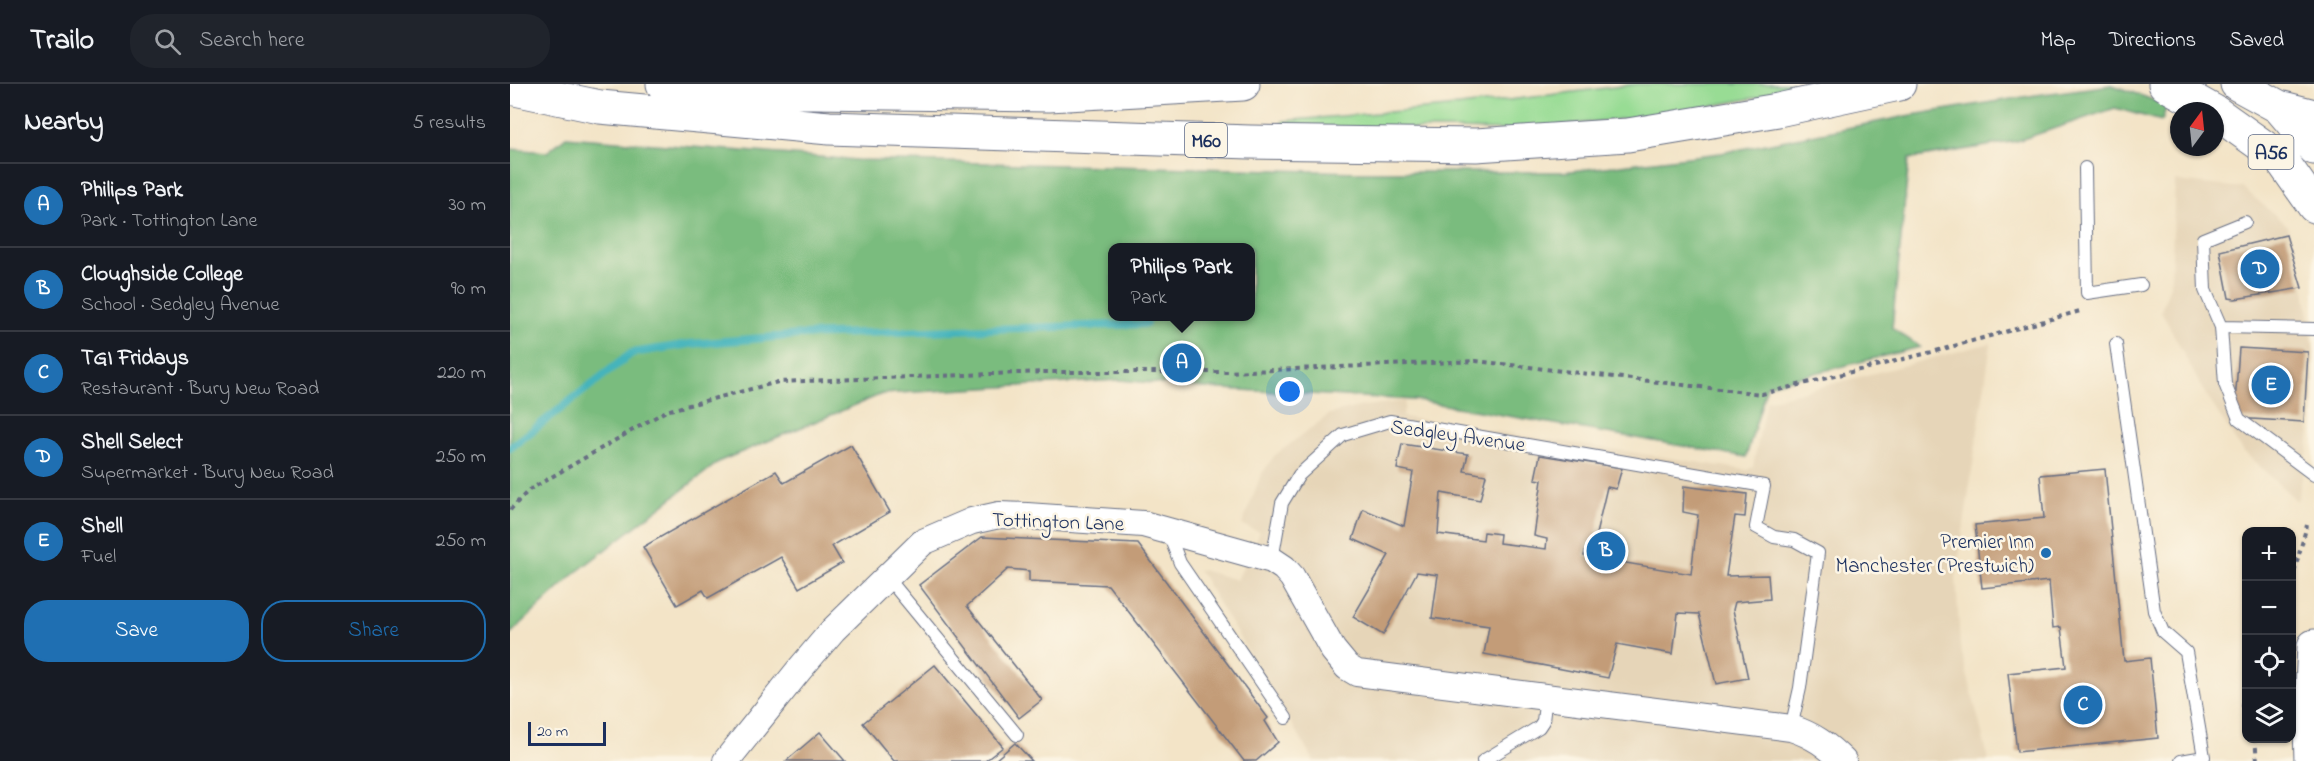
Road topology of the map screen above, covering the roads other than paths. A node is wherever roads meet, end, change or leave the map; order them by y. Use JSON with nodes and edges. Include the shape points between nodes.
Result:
{"nodes":[{"id":1,"x":663,"y":84,"type":"edge"},
{"id":2,"x":1243,"y":84,"type":"edge"},
{"id":3,"x":1899,"y":84,"type":"edge"},
{"id":4,"x":2237,"y":84,"type":"edge"},
{"id":5,"x":2170,"y":86,"type":"edge"},
{"id":6,"x":510,"y":88,"type":"edge"},
{"id":7,"x":2198,"y":102,"type":"edge"},
{"id":8,"x":2279,"y":107,"type":"junction"},
{"id":9,"x":2314,"y":116,"type":"edge"},
{"id":10,"x":2224,"y":118,"type":"edge"},
{"id":11,"x":2314,"y":148,"type":"edge"},
{"id":12,"x":2085,"y":168,"type":"dead end"},
{"id":13,"x":2314,"y":206,"type":"edge"},
{"id":14,"x":2245,"y":222,"type":"dead end"},
{"id":15,"x":2141,"y":285,"type":"dead end"},
{"id":16,"x":2221,"y":327,"type":"junction"},
{"id":17,"x":2313,"y":329,"type":"edge"},
{"id":18,"x":2116,"y":344,"type":"dead end"},
{"id":19,"x":2314,"y":475,"type":"edge"},
{"id":20,"x":1168,"y":531,"type":"junction"},
{"id":21,"x":1272,"y":560,"type":"junction"},
{"id":22,"x":887,"y":577,"type":"junction"},
{"id":23,"x":2314,"y":646,"type":"edge"},
{"id":24,"x":1546,"y":696,"type":"junction"},
{"id":25,"x":1286,"y":718,"type":"dead end"},
{"id":26,"x":1791,"y":728,"type":"junction"},
{"id":27,"x":1017,"y":735,"type":"dead end"},
{"id":28,"x":726,"y":761,"type":"edge"},
{"id":29,"x":1483,"y":761,"type":"edge"},
{"id":30,"x":1843,"y":761,"type":"edge"},
{"id":31,"x":2181,"y":761,"type":"edge"},
{"id":32,"x":2311,"y":761,"type":"edge"}],
"edges":[{"from":1,"to":2,"type":"highway","via":[[744,92],[1048,95]]},
{"from":3,"to":6,"type":"highway","number":"M60","via":[[1778,110],[1628,135],[1476,145],[829,128],[600,107]]},
{"from":4,"to":8,"type":"highway","number":"A56"},
{"from":5,"to":7,"type":"highway","number":"A56"},
{"from":8,"to":9,"type":"highway","number":"A56"},
{"from":8,"to":11,"type":"highway","number":"A56"},
{"from":10,"to":13,"type":"highway","number":"A56","via":[[2281,159]]},
{"from":12,"to":15,"type":"lane","via":[[2086,292]]},
{"from":14,"to":16,"type":"lane","via":[[2203,238],[2205,290]]},
{"from":16,"to":17,"type":"lane"},
{"from":16,"to":19,"type":"lane","via":[[2225,384],[2239,419]]},
{"from":18,"to":31,"type":"lane","via":[[2154,610],[2163,632],[2187,652],[2204,757]]},
{"from":20,"to":21,"type":"street","name":"Tottington Lane"},
{"from":20,"to":22,"type":"street","name":"Tottington Lane","via":[[1143,524],[999,515],[972,521],[923,542]]},
{"from":20,"to":25,"type":"lane","via":[[1180,563]]},
{"from":21,"to":24,"type":"street","via":[[1292,577],[1341,661],[1357,673]]},
{"from":21,"to":26,"type":"lane","name":"Sedgley Avenue","via":[[1282,503],[1299,475],[1343,435],[1390,421],[1764,486],[1756,527],[1818,553]]},
{"from":22,"to":27,"type":"lane"},
{"from":22,"to":28,"type":"street","name":"Tottington Lane","via":[[826,638]]},
{"from":23,"to":32,"type":"highway"},
{"from":24,"to":26,"type":"street"},
{"from":24,"to":29,"type":"lane","via":[[1539,727]]},
{"from":26,"to":30,"type":"street","via":[[1828,745]]}]}
